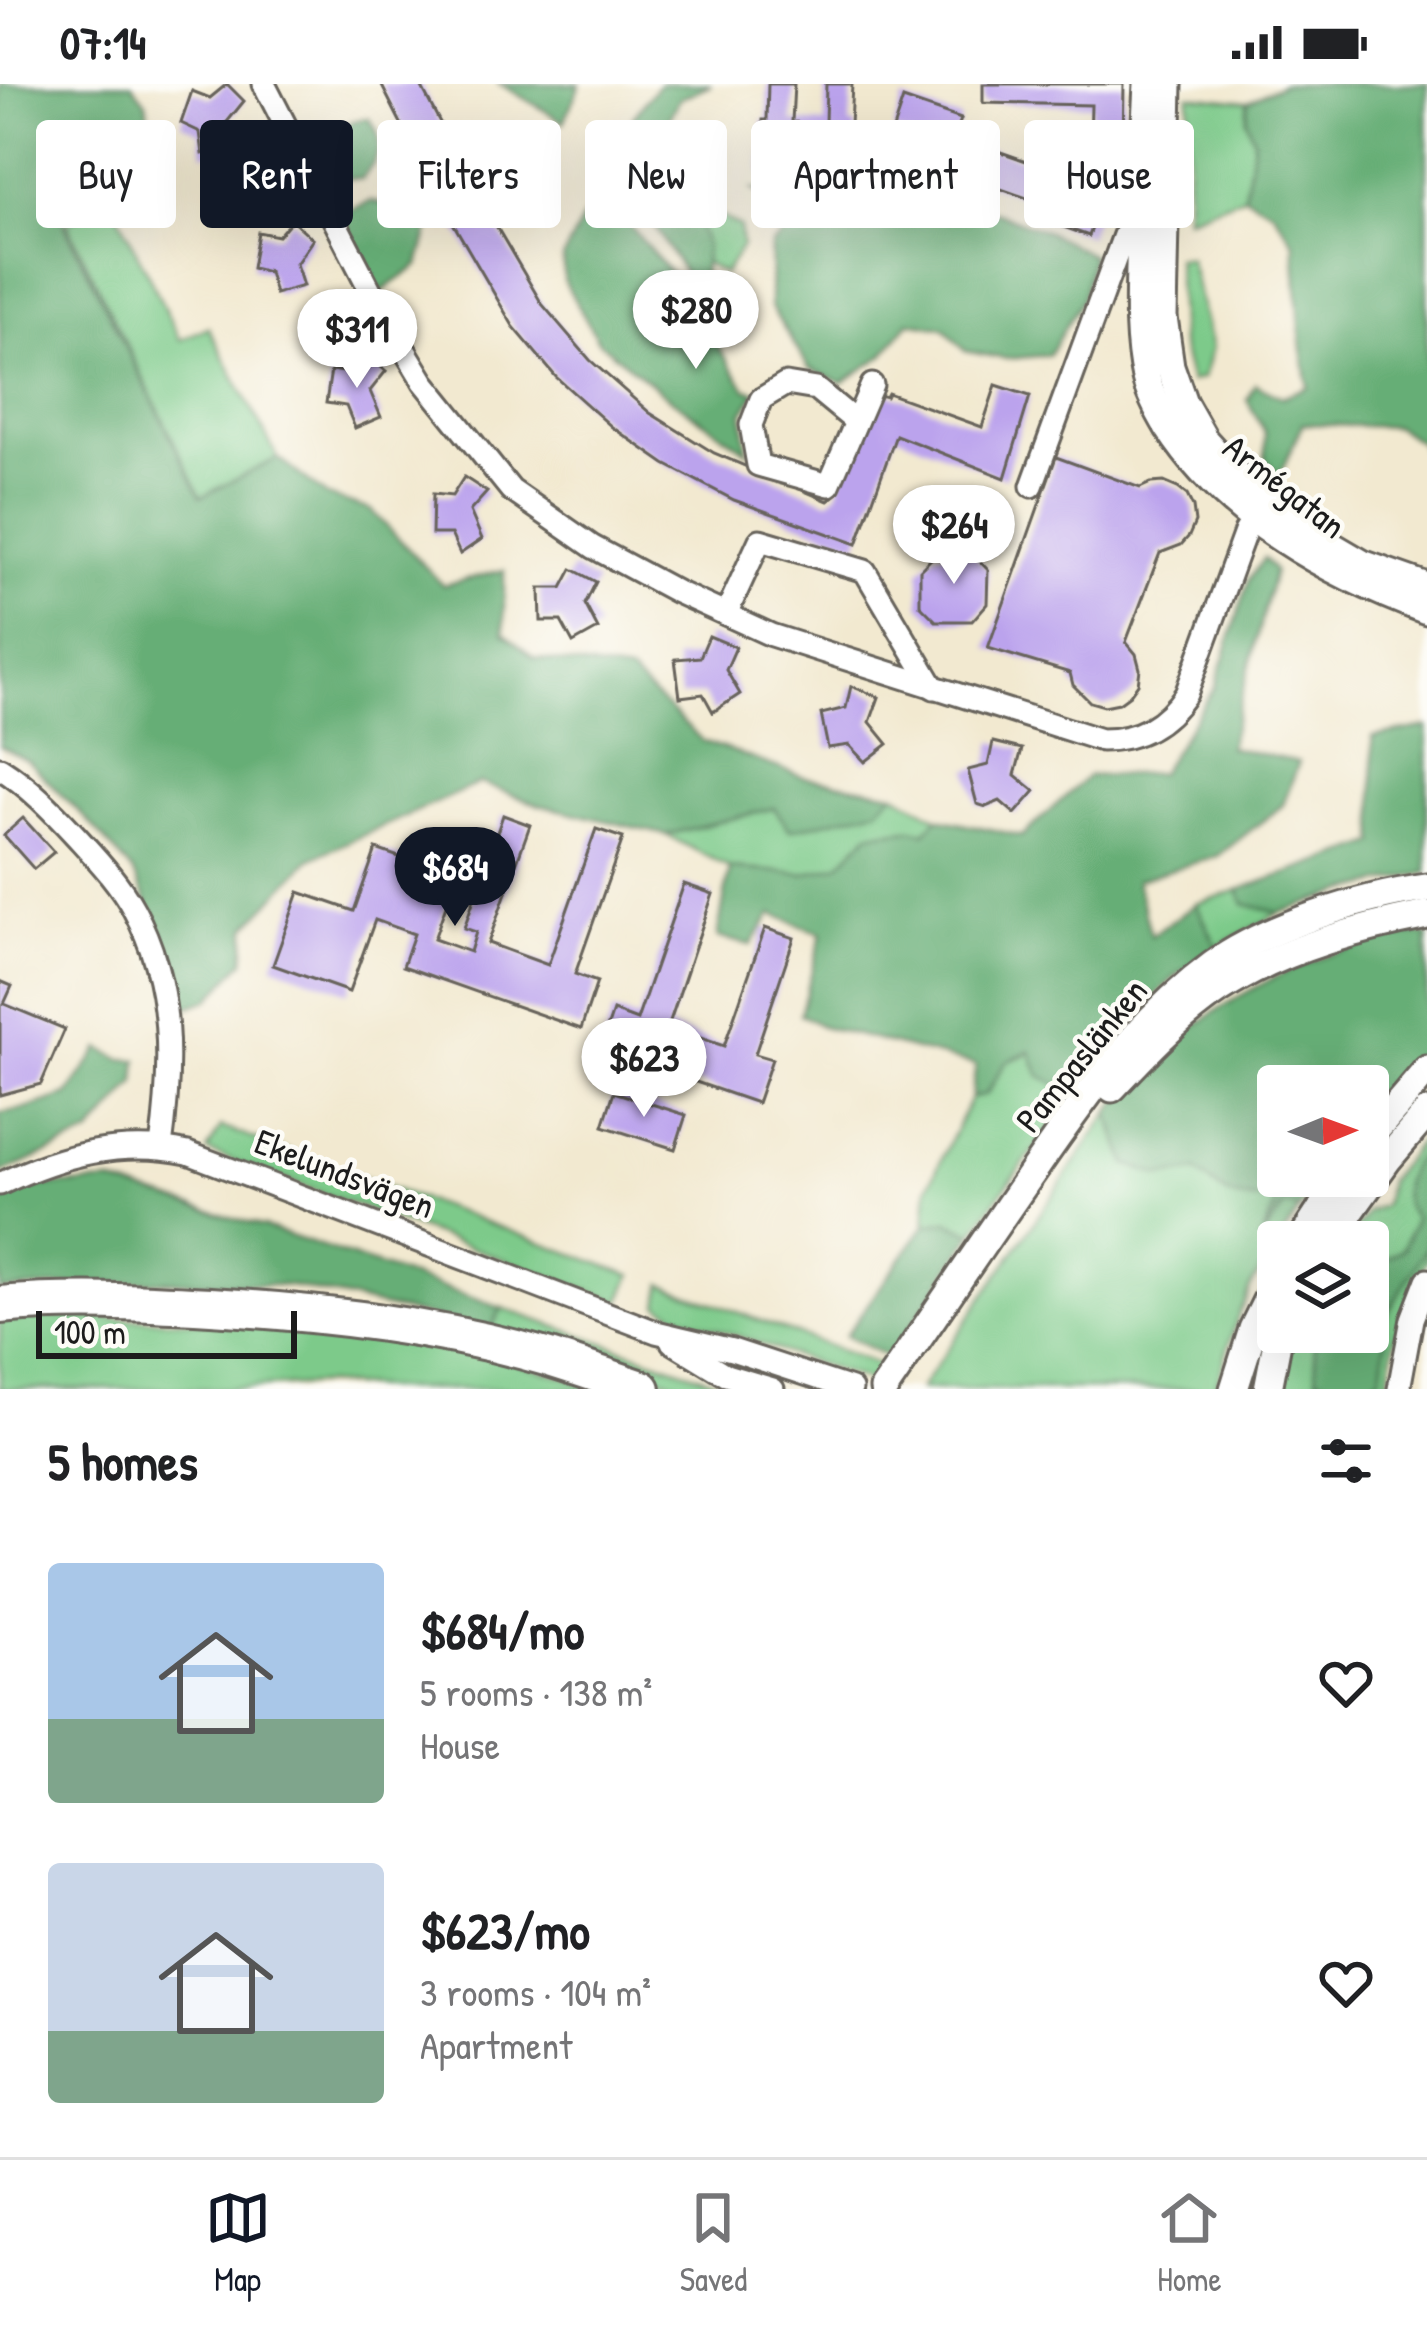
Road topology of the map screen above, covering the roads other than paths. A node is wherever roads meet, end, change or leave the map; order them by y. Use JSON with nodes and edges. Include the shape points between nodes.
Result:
{"nodes":[{"id":1,"x":264,"y":84,"type":"edge"},
{"id":2,"x":1148,"y":84,"type":"edge"},
{"id":3,"x":1168,"y":84,"type":"edge"},
{"id":4,"x":1124,"y":235,"type":"dead end"},
{"id":5,"x":872,"y":385,"type":"dead end"},
{"id":6,"x":856,"y":422,"type":"junction"},
{"id":7,"x":1032,"y":486,"type":"dead end"},
{"id":8,"x":1260,"y":508,"type":"junction"},
{"id":9,"x":1285,"y":529,"type":"junction"},
{"id":10,"x":1427,"y":587,"type":"edge"},
{"id":11,"x":1427,"y":610,"type":"edge"},
{"id":12,"x":726,"y":614,"type":"junction"},
{"id":13,"x":934,"y":688,"type":"junction"},
{"id":14,"x":0,"y":768,"type":"edge"},
{"id":15,"x":1427,"y":888,"type":"edge"},
{"id":16,"x":1427,"y":915,"type":"edge"},
{"id":17,"x":1427,"y":1070,"type":"edge"},
{"id":18,"x":1427,"y":1113,"type":"edge"},
{"id":19,"x":1389,"y":1114,"type":"edge"},
{"id":20,"x":161,"y":1147,"type":"junction"},
{"id":21,"x":0,"y":1184,"type":"edge"},
{"id":22,"x":1016,"y":1208,"type":"junction"},
{"id":23,"x":1343,"y":1221,"type":"edge"},
{"id":24,"x":1427,"y":1280,"type":"edge"},
{"id":25,"x":0,"y":1305,"type":"edge"},
{"id":26,"x":1257,"y":1321,"type":"edge"},
{"id":27,"x":656,"y":1332,"type":"junction"},
{"id":28,"x":1275,"y":1353,"type":"edge"},
{"id":29,"x":642,"y":1389,"type":"edge"},
{"id":30,"x":773,"y":1389,"type":"edge"},
{"id":31,"x":851,"y":1389,"type":"edge"},
{"id":32,"x":884,"y":1389,"type":"edge"},
{"id":33,"x":902,"y":1389,"type":"edge"},
{"id":34,"x":1234,"y":1389,"type":"edge"},
{"id":35,"x":1268,"y":1389,"type":"edge"},
{"id":36,"x":1399,"y":1389,"type":"edge"}],
"edges":[{"from":1,"to":12,"type":"street","via":[[424,382],[511,490],[593,547]]},
{"from":2,"to":8,"type":"street","name":"Armégatan","via":[[1139,302],[1147,383],[1184,451],[1214,486]]},
{"from":3,"to":8,"type":"street","name":"Armégatan","via":[[1163,316],[1170,366],[1204,440]]},
{"from":4,"to":7,"type":"street"},
{"from":5,"to":6,"type":"street"},
{"from":6,"to":6,"type":"street","via":[[830,485],[758,465],[751,425],[761,399],[786,384],[816,389]]},
{"from":8,"to":9,"type":"street","name":"Armégatan"},
{"from":8,"to":13,"type":"street","via":[[1186,694],[1136,737],[1101,740]]},
{"from":9,"to":10,"type":"street","name":"Armégatan"},
{"from":9,"to":11,"type":"street","name":"Armégatan","via":[[1360,584]]},
{"from":12,"to":13,"type":"street"},
{"from":12,"to":13,"type":"street","via":[[760,540],[870,567]]},
{"from":14,"to":20,"type":"street","via":[[44,801],[104,867],[148,943],[167,1018]]},
{"from":15,"to":22,"type":"street","name":"Pampaslänken","via":[[1318,916],[1217,962],[1125,1046]]},
{"from":16,"to":22,"type":"street","name":"Pampaslänken","via":[[1285,956],[1227,984],[1105,1095]]},
{"from":17,"to":19,"type":"street"},
{"from":18,"to":23,"type":"street"},
{"from":20,"to":21,"type":"street","name":"Ekelundsvägen","via":[[73,1155]]},
{"from":20,"to":27,"type":"street","name":"Ekelundsvägen"},
{"from":22,"to":32,"type":"street","name":"Pampaslänken"},
{"from":22,"to":33,"type":"street","name":"Pampaslänken"},
{"from":24,"to":36,"type":"street"},
{"from":25,"to":29,"type":"highway","via":[[127,1301],[344,1316],[544,1356]]},
{"from":26,"to":34,"type":"street"},
{"from":27,"to":30,"type":"street","name":"Ekelundsvägen","via":[[725,1375]]},
{"from":27,"to":31,"type":"street","name":"Ekelundsvägen"},
{"from":28,"to":35,"type":"street"}]}
